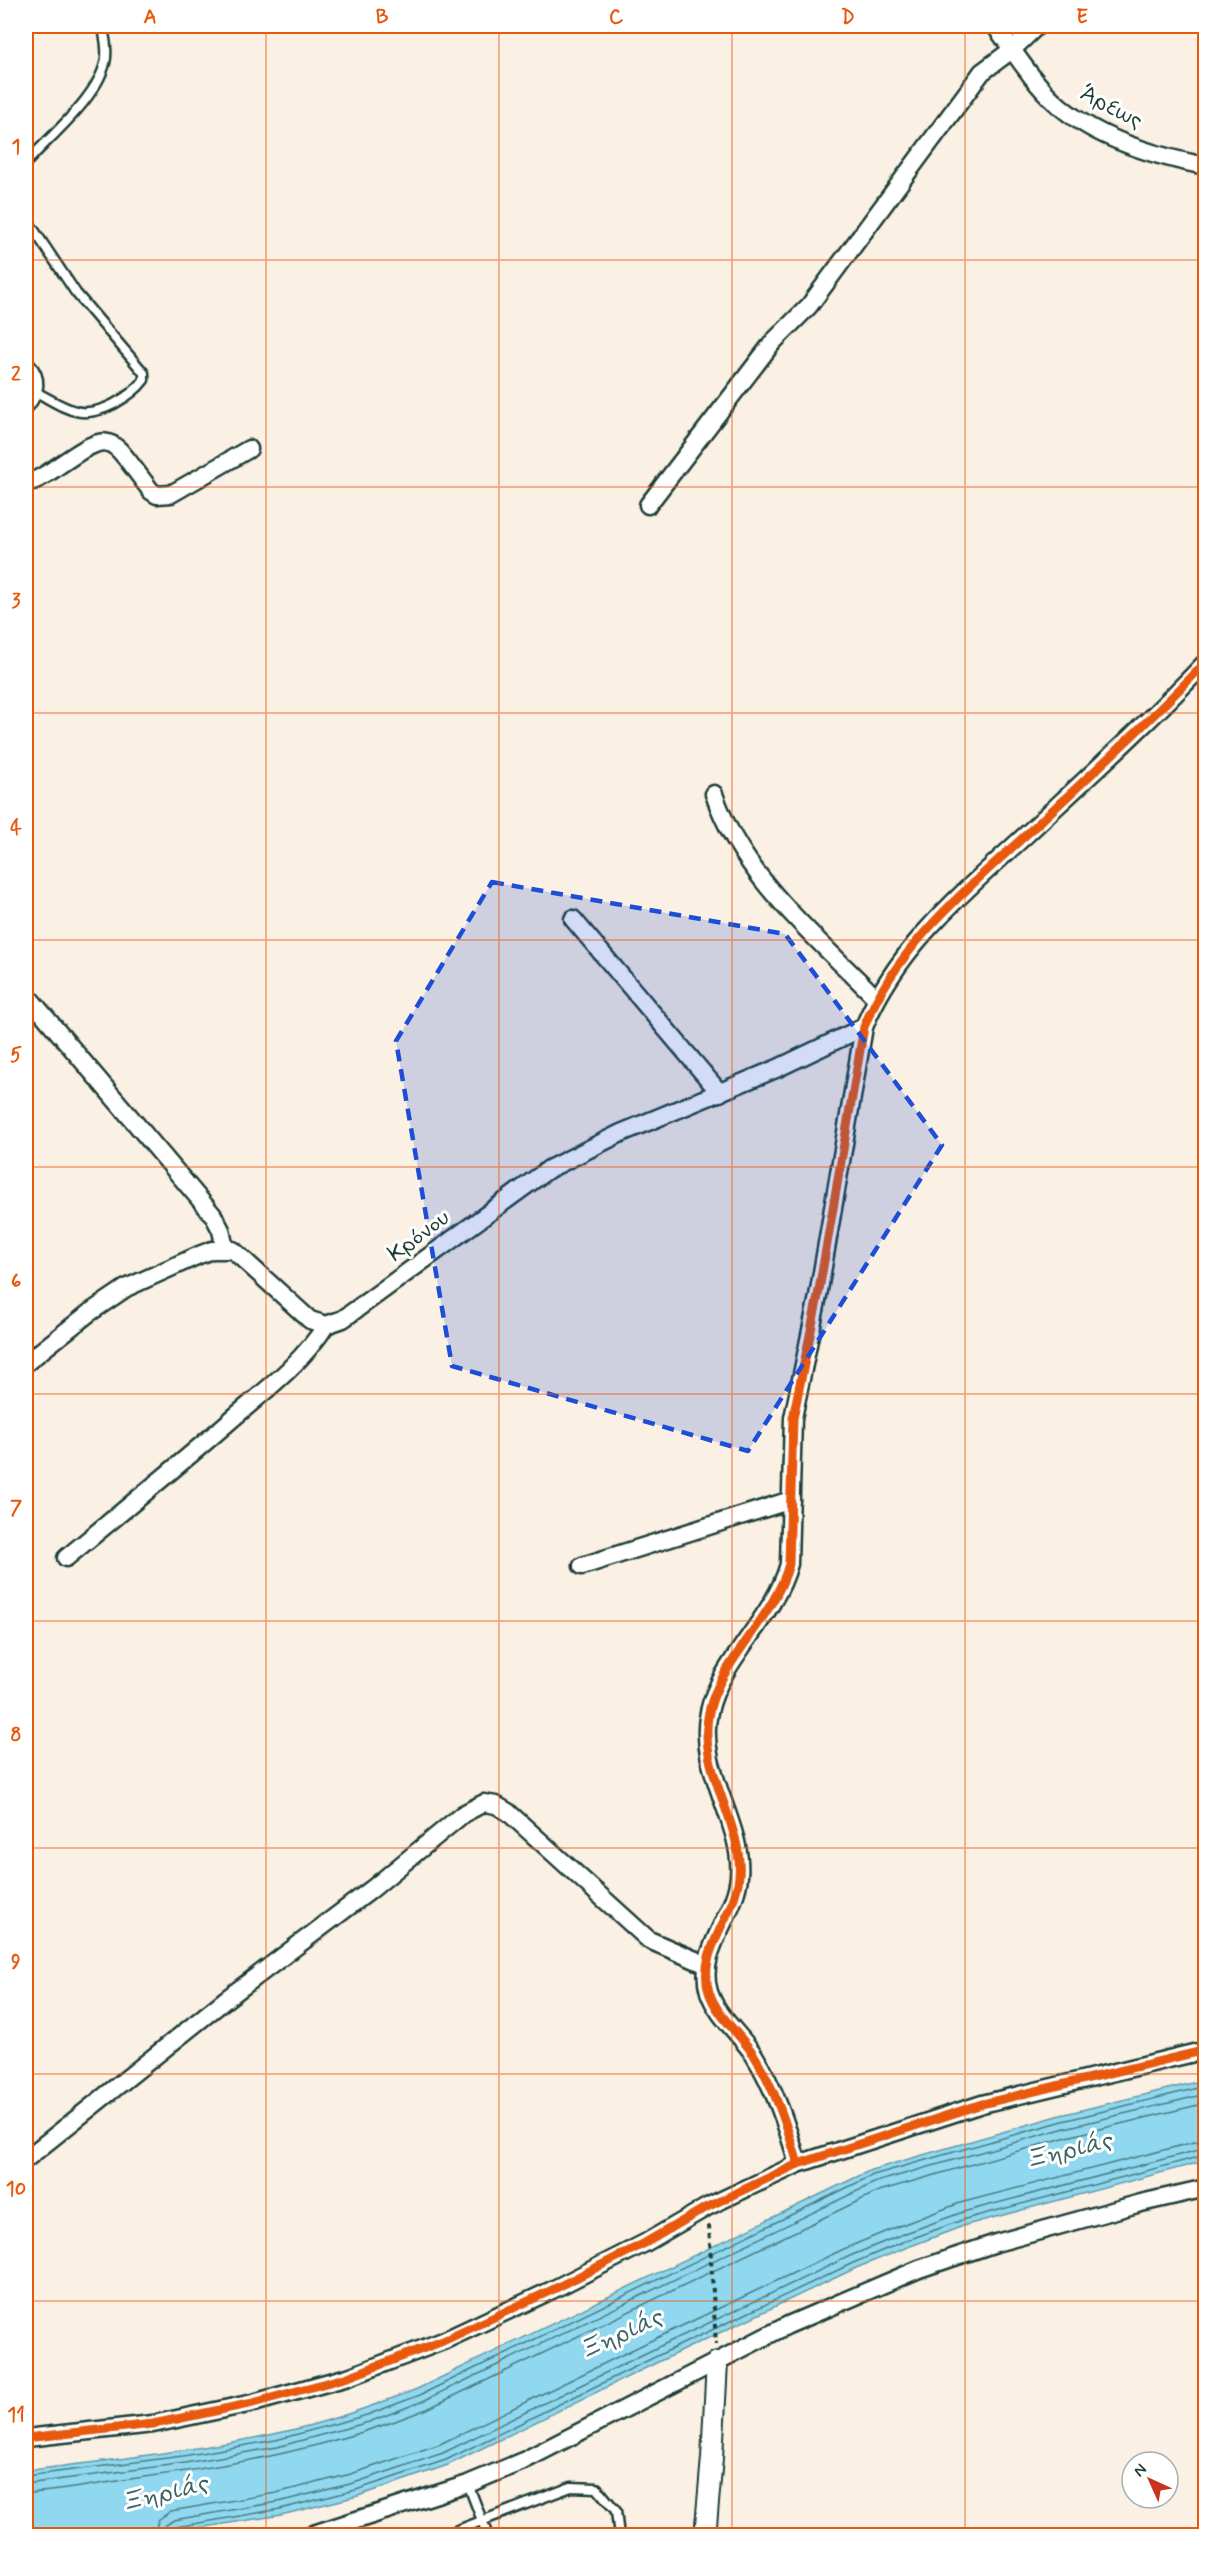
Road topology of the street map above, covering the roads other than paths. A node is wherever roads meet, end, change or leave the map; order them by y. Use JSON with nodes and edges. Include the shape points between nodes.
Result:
{"nodes":[{"id":1,"x":102,"y":26,"type":"edge"},
{"id":2,"x":995,"y":26,"type":"edge"},
{"id":3,"x":1037,"y":26,"type":"edge"},
{"id":4,"x":1013,"y":49,"type":"junction"},
{"id":5,"x":26,"y":163,"type":"edge"},
{"id":6,"x":1206,"y":166,"type":"edge"},
{"id":7,"x":26,"y":218,"type":"edge"},
{"id":8,"x":26,"y":366,"type":"edge"},
{"id":9,"x":30,"y":398,"type":"edge"},
{"id":10,"x":249,"y":449,"type":"dead end"},
{"id":11,"x":26,"y":482,"type":"edge"},
{"id":12,"x":648,"y":505,"type":"dead end"},
{"id":13,"x":1206,"y":662,"type":"edge"},
{"id":14,"x":714,"y":794,"type":"dead end"},
{"id":15,"x":573,"y":919,"type":"dead end"},
{"id":16,"x":26,"y":994,"type":"edge"},
{"id":17,"x":876,"y":998,"type":"junction"},
{"id":18,"x":864,"y":1027,"type":"junction"},
{"id":19,"x":720,"y":1093,"type":"junction"},
{"id":20,"x":225,"y":1249,"type":"junction"},
{"id":21,"x":326,"y":1325,"type":"junction"},
{"id":22,"x":26,"y":1363,"type":"edge"},
{"id":23,"x":791,"y":1500,"type":"junction"},
{"id":24,"x":66,"y":1558,"type":"dead end"},
{"id":25,"x":582,"y":1566,"type":"dead end"},
{"id":26,"x":707,"y":1965,"type":"junction"},
{"id":27,"x":1206,"y":2050,"type":"edge"},
{"id":28,"x":26,"y":2159,"type":"edge"},
{"id":29,"x":798,"y":2164,"type":"junction"},
{"id":30,"x":1206,"y":2188,"type":"edge"},
{"id":31,"x":717,"y":2362,"type":"junction"},
{"id":32,"x":28,"y":2434,"type":"edge"},
{"id":33,"x":468,"y":2484,"type":"junction"},
{"id":34,"x":482,"y":2519,"type":"junction"},
{"id":35,"x":307,"y":2535,"type":"edge"},
{"id":36,"x":442,"y":2535,"type":"edge"},
{"id":37,"x":488,"y":2535,"type":"edge"},
{"id":38,"x":619,"y":2535,"type":"edge"},
{"id":39,"x":705,"y":2535,"type":"edge"}],
"edges":[{"from":1,"to":5,"type":"lane","via":[[106,59],[99,78],[87,98]]},
{"from":2,"to":4,"type":"street","name":"Άρεως"},
{"from":3,"to":4,"type":"street"},
{"from":4,"to":6,"type":"street","name":"Άρεως","via":[[1054,101],[1082,123],[1127,144]]},
{"from":4,"to":12,"type":"street","via":[[982,72],[809,306],[773,342]]},
{"from":7,"to":9,"type":"lane","via":[[76,293],[144,373],[144,380],[134,392],[88,414]]},
{"from":8,"to":9,"type":"street","via":[[35,381]]},
{"from":10,"to":11,"type":"street","via":[[171,494],[157,495],[151,491],[108,441],[94,442],[41,477]]},
{"from":13,"to":17,"type":"street","via":[[944,911]]},
{"from":14,"to":17,"type":"street","via":[[727,828],[748,861]]},
{"from":15,"to":19,"type":"street"},
{"from":16,"to":20,"type":"street","via":[[213,1215]]},
{"from":17,"to":18,"type":"street"},
{"from":18,"to":19,"type":"street","name":"Κρόνου"},
{"from":18,"to":23,"type":"street","via":[[818,1296],[797,1387],[791,1443]]},
{"from":19,"to":21,"type":"street","name":"Κρόνου","via":[[621,1133],[549,1169],[353,1313]]},
{"from":20,"to":21,"type":"street","via":[[233,1250],[304,1316]]},
{"from":20,"to":22,"type":"street","via":[[199,1255],[126,1288]]},
{"from":21,"to":24,"type":"street","via":[[291,1368]]},
{"from":23,"to":25,"type":"street"},
{"from":23,"to":26,"type":"street","via":[[790,1550],[784,1581],[719,1684],[709,1711],[706,1735],[712,1769],[735,1843],[740,1874],[732,1907]]},
{"from":26,"to":28,"type":"street","via":[[649,1940],[508,1812],[484,1803],[463,1814]]},
{"from":26,"to":29,"type":"street","via":[[705,1977],[710,1995],[771,2086]]},
{"from":27,"to":29,"type":"street","via":[[982,2104]]},
{"from":29,"to":32,"type":"street","via":[[552,2290],[443,2341],[348,2377],[253,2403],[164,2421]]},
{"from":30,"to":31,"type":"street","via":[[936,2262],[788,2325]]},
{"from":31,"to":33,"type":"street","via":[[522,2461]]},
{"from":31,"to":39,"type":"street"},
{"from":33,"to":34,"type":"lane"},
{"from":33,"to":35,"type":"street"},
{"from":34,"to":36,"type":"lane"},
{"from":34,"to":37,"type":"lane"},
{"from":34,"to":38,"type":"lane","via":[[571,2487],[597,2487],[616,2511]]}]}
